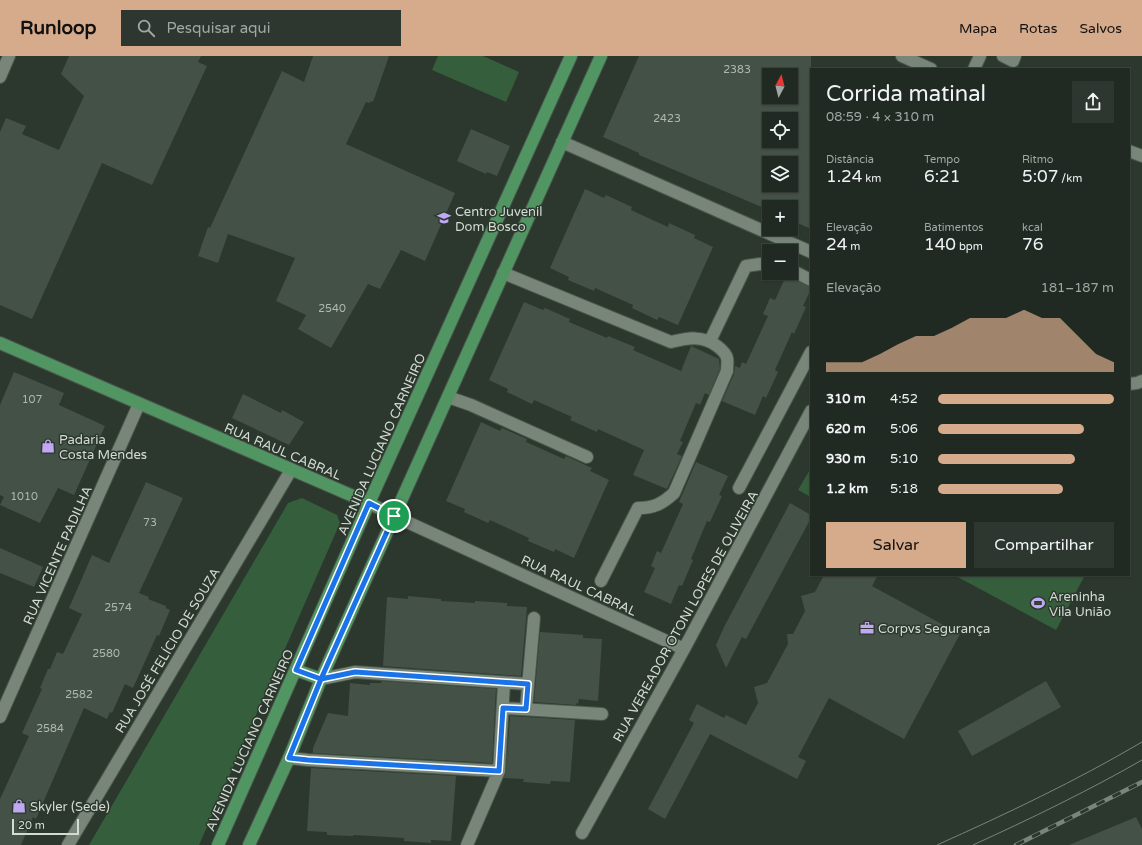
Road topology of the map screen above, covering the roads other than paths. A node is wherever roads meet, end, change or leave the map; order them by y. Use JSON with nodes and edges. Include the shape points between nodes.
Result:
{"nodes":[{"id":1,"x":9,"y":56,"type":"edge"},
{"id":2,"x":571,"y":56,"type":"edge"},
{"id":3,"x":601,"y":56,"type":"edge"},
{"id":4,"x":902,"y":56,"type":"edge"},
{"id":5,"x":980,"y":56,"type":"edge"},
{"id":6,"x":1003,"y":56,"type":"edge"},
{"id":7,"x":1016,"y":56,"type":"edge"},
{"id":8,"x":929,"y":68,"type":"edge"},
{"id":9,"x":974,"y":68,"type":"edge"},
{"id":10,"x":0,"y":76,"type":"edge"},
{"id":11,"x":562,"y":142,"type":"junction"},
{"id":12,"x":1130,"y":151,"type":"edge"},
{"id":13,"x":1142,"y":156,"type":"edge"},
{"id":14,"x":810,"y":252,"type":"edge"},
{"id":15,"x":762,"y":264,"type":"edge"},
{"id":16,"x":503,"y":273,"type":"junction"},
{"id":17,"x":798,"y":274,"type":"edge"},
{"id":18,"x":810,"y":280,"type":"edge"},
{"id":19,"x":710,"y":341,"type":"junction"},
{"id":20,"x":0,"y":344,"type":"edge"},
{"id":21,"x":810,"y":354,"type":"edge"},
{"id":22,"x":1142,"y":381,"type":"edge"},
{"id":23,"x":1130,"y":384,"type":"edge"},
{"id":24,"x":448,"y":397,"type":"junction"},
{"id":25,"x":139,"y":404,"type":"junction"},
{"id":26,"x":810,"y":413,"type":"edge"},
{"id":27,"x":587,"y":457,"type":"dead end"},
{"id":28,"x":291,"y":470,"type":"junction"},
{"id":29,"x":739,"y":488,"type":"dead end"},
{"id":30,"x":369,"y":503,"type":"junction"},
{"id":31,"x":394,"y":516,"type":"junction"},
{"id":32,"x":601,"y":581,"type":"dead end"},
{"id":33,"x":534,"y":618,"type":"dead end"},
{"id":34,"x":684,"y":649,"type":"junction"},
{"id":35,"x":296,"y":670,"type":"junction"},
{"id":36,"x":321,"y":679,"type":"junction"},
{"id":37,"x":504,"y":683,"type":"junction"},
{"id":38,"x":528,"y":684,"type":"junction"},
{"id":39,"x":503,"y":708,"type":"junction"},
{"id":40,"x":526,"y":709,"type":"junction"},
{"id":41,"x":602,"y":714,"type":"dead end"},
{"id":42,"x":0,"y":717,"type":"edge"},
{"id":43,"x":289,"y":758,"type":"junction"},
{"id":44,"x":499,"y":771,"type":"junction"},
{"id":45,"x":582,"y":833,"type":"dead end"},
{"id":46,"x":68,"y":845,"type":"edge"},
{"id":47,"x":218,"y":845,"type":"edge"},
{"id":48,"x":249,"y":845,"type":"edge"},
{"id":49,"x":467,"y":845,"type":"edge"}],
"edges":[{"from":1,"to":10,"type":"street"},
{"from":2,"to":30,"type":"main road","name":"AVENIDA LUCIANO CARNEIRO"},
{"from":3,"to":11,"type":"main road"},
{"from":4,"to":8,"type":"street"},
{"from":5,"to":9,"type":"street"},
{"from":6,"to":7,"type":"street","via":[[1013,61]]},
{"from":11,"to":14,"type":"street"},
{"from":11,"to":16,"type":"main road"},
{"from":12,"to":13,"type":"street"},
{"from":15,"to":19,"type":"street","via":[[746,266]]},
{"from":16,"to":19,"type":"street","via":[[671,342],[698,338]]},
{"from":16,"to":24,"type":"main road"},
{"from":17,"to":18,"type":"street"},
{"from":19,"to":32,"type":"street","via":[[728,358],[727,371],[674,493],[664,502],[649,508],[638,508]]},
{"from":20,"to":25,"type":"main road","name":"RUA RAUL CABRAL"},
{"from":21,"to":29,"type":"street"},
{"from":22,"to":23,"type":"street"},
{"from":24,"to":27,"type":"street"},
{"from":24,"to":31,"type":"main road"},
{"from":25,"to":28,"type":"main road","name":"RUA RAUL CABRAL"},
{"from":25,"to":42,"type":"street","name":"RUA VICENTE PADILHA"},
{"from":26,"to":34,"type":"street","name":"RUA VEREADOR OTONI LOPES DE OLIVEIRA"},
{"from":28,"to":30,"type":"main road","name":"RUA RAUL CABRAL"},
{"from":28,"to":46,"type":"street","name":"RUA JOSÉ FELÍCIO DE SOUZA"},
{"from":30,"to":31,"type":"main road","name":"RUA RAUL CABRAL"},
{"from":30,"to":35,"type":"main road","name":"AVENIDA LUCIANO CARNEIRO"},
{"from":31,"to":34,"type":"street","name":"RUA RAUL CABRAL"},
{"from":31,"to":36,"type":"main road"},
{"from":33,"to":38,"type":"street"},
{"from":34,"to":45,"type":"street","name":"RUA VEREADOR OTONI LOPES DE OLIVEIRA"},
{"from":35,"to":36,"type":"main road"},
{"from":35,"to":47,"type":"main road","name":"AVENIDA LUCIANO CARNEIRO"},
{"from":36,"to":37,"type":"street","via":[[355,672]]},
{"from":36,"to":43,"type":"main road"},
{"from":37,"to":38,"type":"street"},
{"from":37,"to":39,"type":"street"},
{"from":38,"to":40,"type":"street"},
{"from":39,"to":40,"type":"street"},
{"from":39,"to":44,"type":"street"},
{"from":40,"to":41,"type":"street"},
{"from":43,"to":44,"type":"street"},
{"from":43,"to":48,"type":"main road"},
{"from":44,"to":49,"type":"street"}]}
